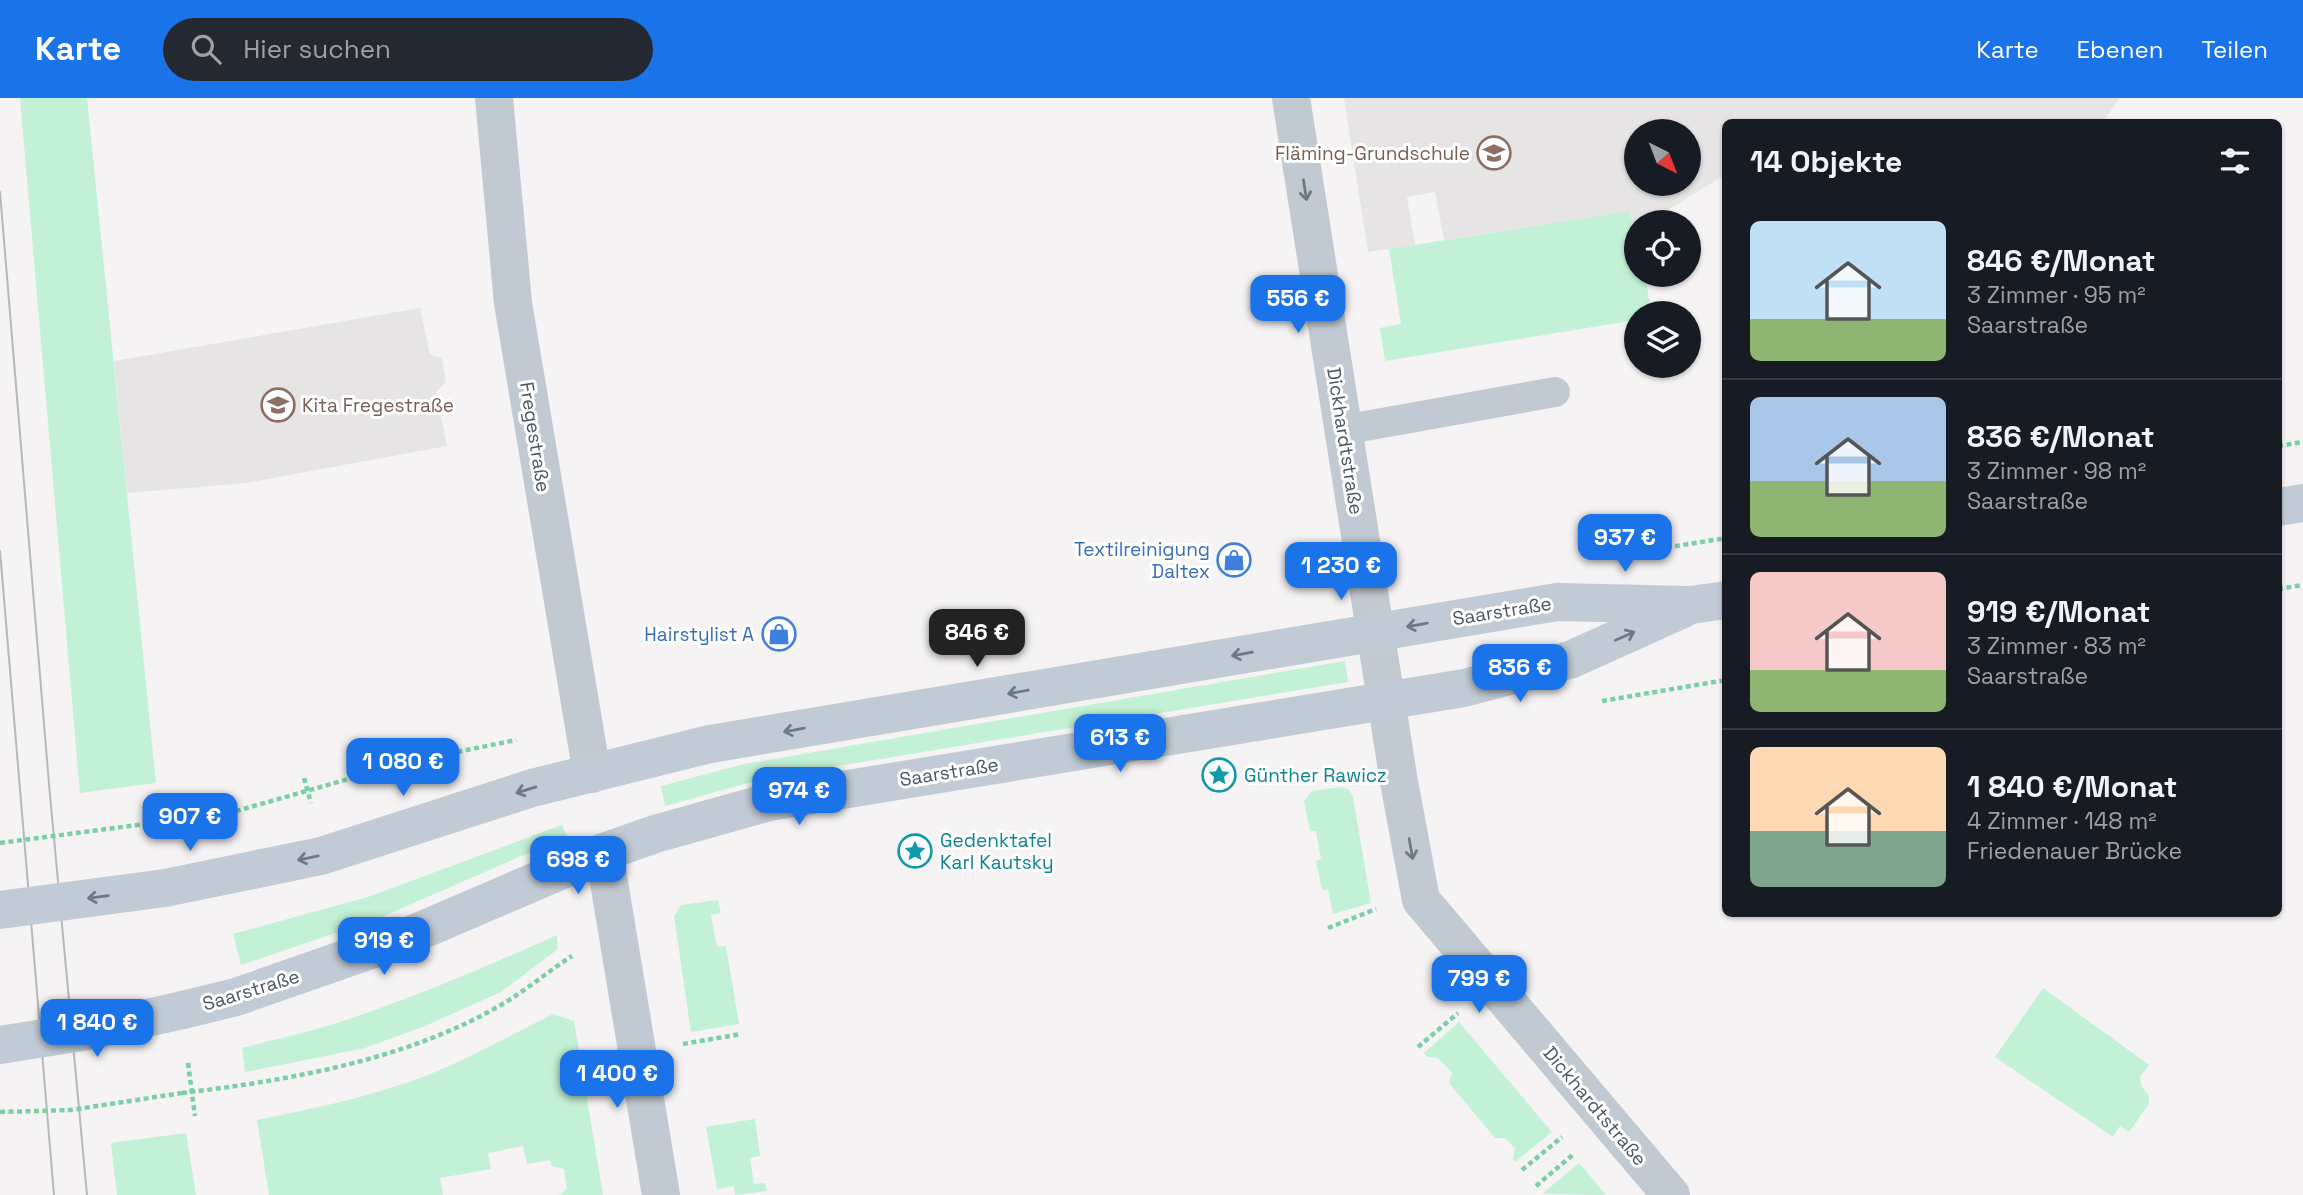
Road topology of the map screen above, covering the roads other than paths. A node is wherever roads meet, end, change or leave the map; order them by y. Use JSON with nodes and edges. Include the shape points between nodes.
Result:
{"nodes":[{"id":1,"x":494,"y":98,"type":"edge"},
{"id":2,"x":1291,"y":98,"type":"edge"},
{"id":3,"x":1555,"y":392,"type":"dead end"},
{"id":4,"x":1343,"y":430,"type":"junction"},
{"id":5,"x":2303,"y":503,"type":"edge"},
{"id":6,"x":2282,"y":506,"type":"edge"},
{"id":7,"x":1708,"y":603,"type":"edge"},
{"id":8,"x":1376,"y":632,"type":"junction"},
{"id":9,"x":1387,"y":702,"type":"junction"},
{"id":10,"x":592,"y":774,"type":"junction"},
{"id":11,"x":604,"y":852,"type":"junction"},
{"id":12,"x":0,"y":910,"type":"edge"},
{"id":13,"x":0,"y":1045,"type":"edge"},
{"id":14,"x":661,"y":1195,"type":"edge"},
{"id":15,"x":1671,"y":1195,"type":"edge"}],
"edges":[{"from":1,"to":10,"type":"street","name":"Fregestraße","via":[[513,303]]},
{"from":2,"to":4,"type":"street","name":"Dickhardtstraße","one_way":true},
{"from":3,"to":4,"type":"lane"},
{"from":4,"to":8,"type":"street","name":"Dickhardtstraße"},
{"from":5,"to":6,"type":"main road"},
{"from":7,"to":8,"type":"main road","name":"Saarstraße","one_way":true,"via":[[1557,602]]},
{"from":9,"to":7,"type":"main road","name":"Saarstraße","one_way":true,"via":[[1464,688],[1570,660]]},
{"from":8,"to":9,"type":"street","name":"Dickhardtstraße"},
{"from":8,"to":10,"type":"main road","name":"Saarstraße","one_way":true,"via":[[710,744]]},
{"from":9,"to":11,"type":"main road","name":"Saarstraße","via":[[769,802],[681,825]]},
{"from":9,"to":15,"type":"street","name":"Dickhardtstraße","one_way":true,"via":[[1421,901]]},
{"from":10,"to":12,"type":"main road","name":"Saarstraße","one_way":true,"bridge":true,"via":[[531,788],[321,856],[165,888]]},
{"from":11,"to":13,"type":"main road","name":"Saarstraße","bridge":true,"via":[[388,944],[236,997],[88,1031]]},
{"from":11,"to":14,"type":"street"}]}
